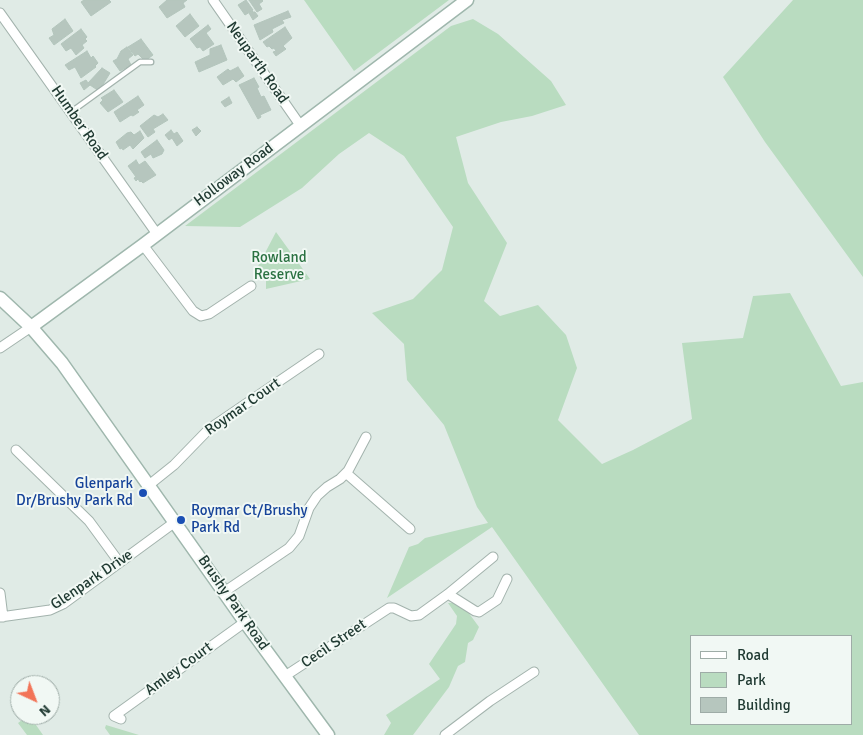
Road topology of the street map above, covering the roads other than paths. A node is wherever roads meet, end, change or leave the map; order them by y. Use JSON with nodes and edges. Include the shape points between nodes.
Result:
{"nodes":[{"id":1,"x":213,"y":0,"type":"edge"},
{"id":2,"x":467,"y":0,"type":"edge"},
{"id":3,"x":0,"y":13,"type":"edge"},
{"id":4,"x":151,"y":62,"type":"dead end"},
{"id":5,"x":71,"y":112,"type":"junction"},
{"id":6,"x":300,"y":125,"type":"junction"},
{"id":7,"x":157,"y":234,"type":"junction"},
{"id":8,"x":143,"y":245,"type":"junction"},
{"id":9,"x":251,"y":286,"type":"dead end"},
{"id":10,"x":0,"y":298,"type":"edge"},
{"id":11,"x":31,"y":327,"type":"junction"},
{"id":12,"x":0,"y":348,"type":"edge"},
{"id":13,"x":319,"y":354,"type":"dead end"},
{"id":14,"x":366,"y":437,"type":"dead end"},
{"id":15,"x":16,"y":450,"type":"dead end"},
{"id":16,"x":346,"y":473,"type":"junction"},
{"id":17,"x":149,"y":485,"type":"junction"},
{"id":18,"x":175,"y":522,"type":"junction"},
{"id":19,"x":410,"y":529,"type":"dead end"},
{"id":20,"x":492,"y":557,"type":"dead end"},
{"id":21,"x":119,"y":562,"type":"junction"},
{"id":22,"x":507,"y":579,"type":"dead end"},
{"id":23,"x":224,"y":592,"type":"junction"},
{"id":24,"x":0,"y":593,"type":"edge"},
{"id":25,"x":448,"y":594,"type":"junction"},
{"id":26,"x":1,"y":617,"type":"edge"},
{"id":27,"x":245,"y":622,"type":"junction"},
{"id":28,"x":534,"y":672,"type":"dead end"},
{"id":29,"x":285,"y":676,"type":"junction"},
{"id":30,"x":114,"y":716,"type":"dead end"},
{"id":31,"x":328,"y":735,"type":"edge"},
{"id":32,"x":446,"y":735,"type":"edge"}],
"edges":[{"from":1,"to":6,"type":"street","name":"Neuparth Road"},
{"from":2,"to":6,"type":"main road","name":"Holloway Road"},
{"from":3,"to":5,"type":"street","name":"Humber Road"},
{"from":4,"to":5,"type":"lane","via":[[140,62]]},
{"from":5,"to":7,"type":"street","name":"Humber Road"},
{"from":6,"to":7,"type":"main road","name":"Holloway Road"},
{"from":7,"to":8,"type":"main road","name":"Holloway Road"},
{"from":8,"to":9,"type":"street","via":[[200,316],[209,314]]},
{"from":8,"to":11,"type":"main road","name":"Holloway Road"},
{"from":10,"to":11,"type":"main road","name":"Brushy Park Road"},
{"from":11,"to":12,"type":"street","name":"Holloway Road"},
{"from":11,"to":17,"type":"main road","name":"Brushy Park Road","via":[[62,363]]},
{"from":13,"to":17,"type":"street","name":"Roymar Court","via":[[210,429]]},
{"from":14,"to":16,"type":"street"},
{"from":15,"to":21,"type":"street","via":[[89,521]]},
{"from":16,"to":19,"type":"street"},
{"from":16,"to":23,"type":"street","via":[[317,496],[299,536],[289,548]]},
{"from":17,"to":18,"type":"main road","name":"Brushy Park Road"},
{"from":18,"to":21,"type":"street","name":"Glenpark Drive"},
{"from":18,"to":23,"type":"main road","name":"Brushy Park Road"},
{"from":20,"to":25,"type":"street"},
{"from":21,"to":26,"type":"street","name":"Glenpark Drive","via":[[63,604],[50,610]]},
{"from":22,"to":25,"type":"street","via":[[497,600],[479,612]]},
{"from":23,"to":27,"type":"main road","name":"Brushy Park Road"},
{"from":24,"to":26,"type":"street"},
{"from":25,"to":29,"type":"street","name":"Cecil Street","via":[[415,616],[394,608],[383,611]]},
{"from":27,"to":29,"type":"main road","name":"Brushy Park Road"},
{"from":27,"to":30,"type":"street","name":"Amley Court"},
{"from":28,"to":32,"type":"street"},
{"from":29,"to":31,"type":"main road","name":"Brushy Park Road"}]}
